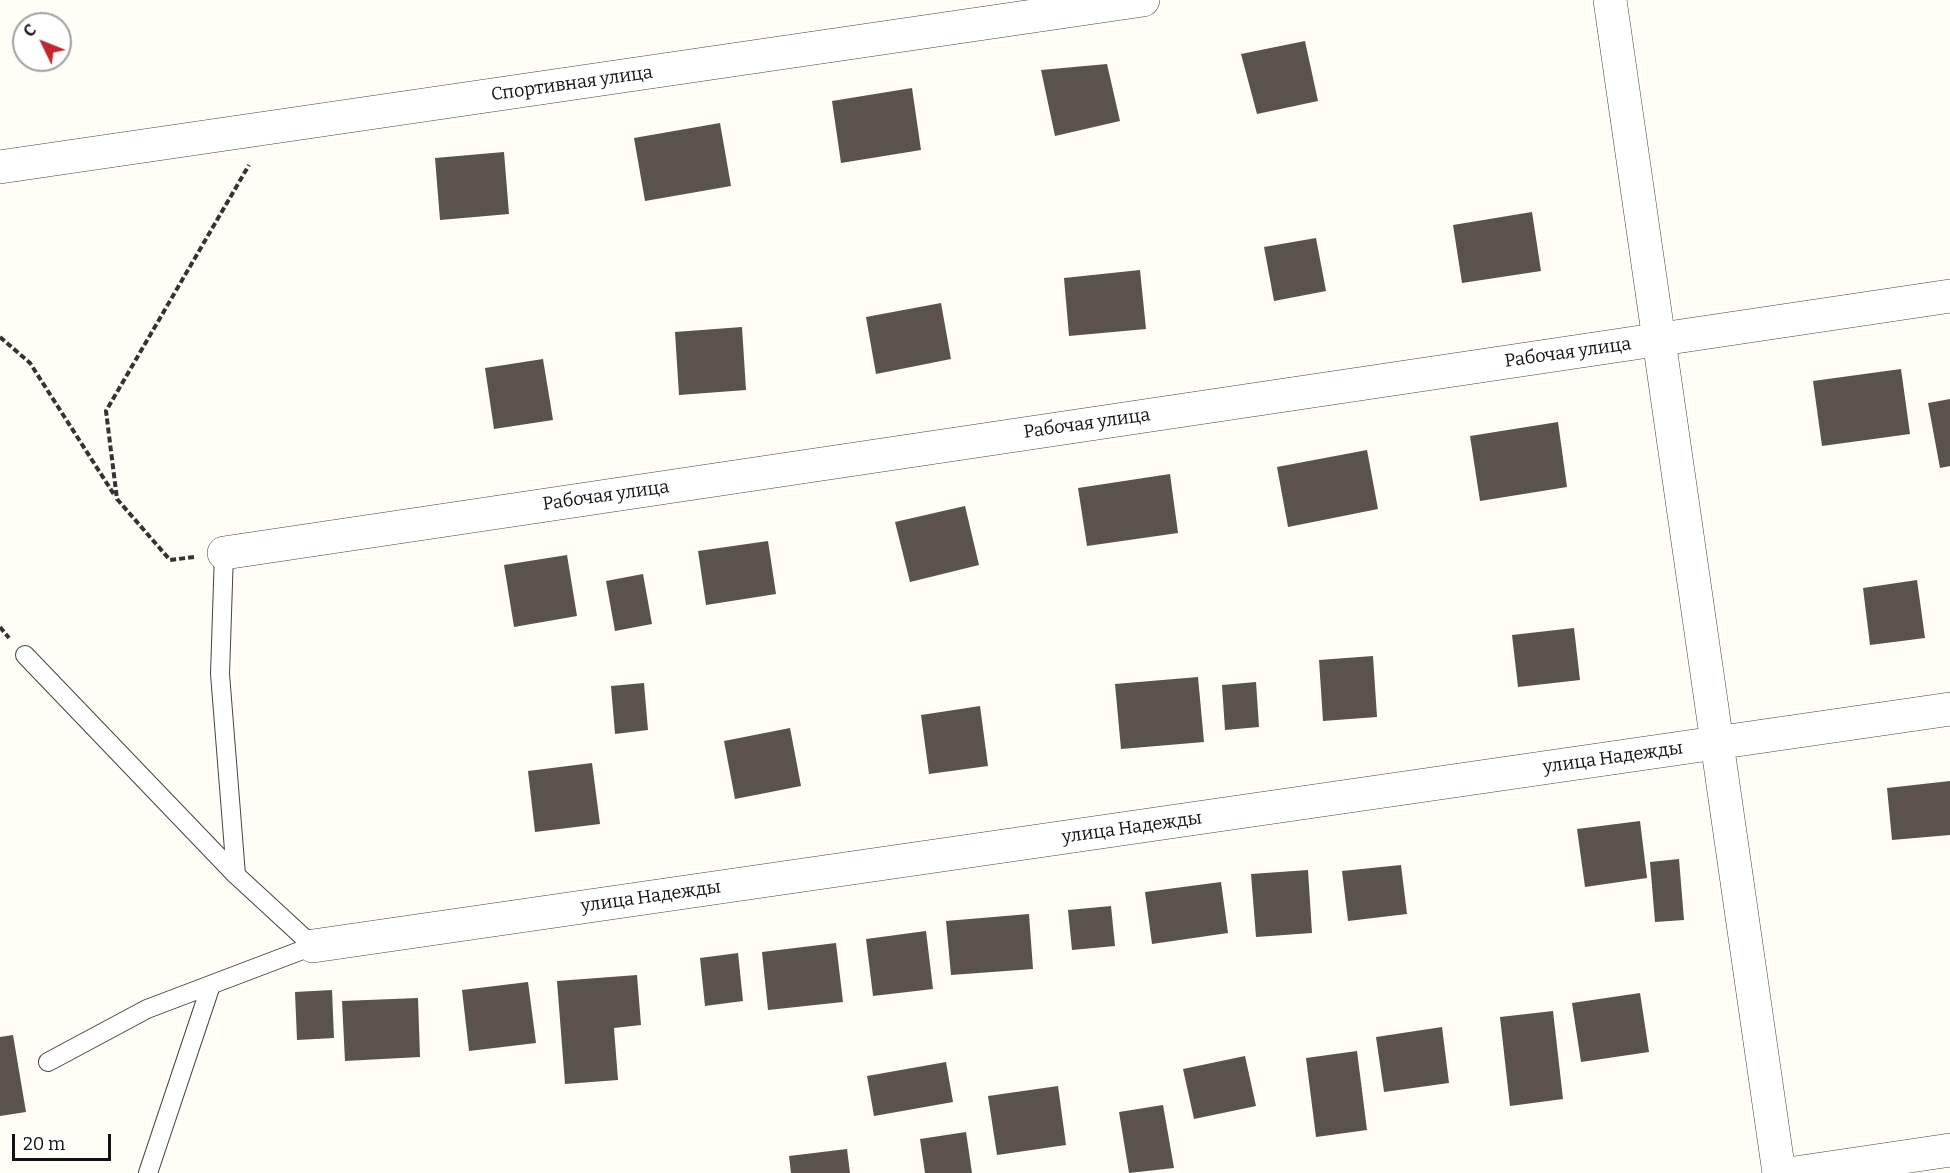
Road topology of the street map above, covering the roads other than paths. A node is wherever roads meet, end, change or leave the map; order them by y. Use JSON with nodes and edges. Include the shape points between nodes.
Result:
{"nodes":[{"id":1,"x":1143,"y":0,"type":"edge"},
{"id":2,"x":1610,"y":0,"type":"edge"},
{"id":3,"x":0,"y":167,"type":"edge"},
{"id":4,"x":1950,"y":296,"type":"edge"},
{"id":5,"x":1659,"y":339,"type":"junction"},
{"id":6,"x":224,"y":553,"type":"joint"},
{"id":7,"x":25,"y":655,"type":"dead end"},
{"id":8,"x":1950,"y":709,"type":"edge"},
{"id":9,"x":1717,"y":743,"type":"junction"},
{"id":10,"x":236,"y":875,"type":"junction"},
{"id":11,"x":313,"y":946,"type":"junction"},
{"id":12,"x":210,"y":985,"type":"junction"},
{"id":13,"x":48,"y":1062,"type":"dead end"},
{"id":14,"x":1950,"y":1150,"type":"edge"},
{"id":15,"x":148,"y":1173,"type":"edge"},
{"id":16,"x":1779,"y":1173,"type":"edge"},
{"id":17,"x":1795,"y":1173,"type":"edge"}],
"edges":[{"from":1,"to":3,"type":"street","name":"Спортивная улица"},
{"from":2,"to":5,"type":"street"},
{"from":4,"to":5,"type":"street","name":"Рабочая улица"},
{"from":5,"to":6,"type":"street","name":"Рабочая улица"},
{"from":5,"to":9,"type":"street"},
{"from":6,"to":10,"type":"lane","via":[[220,674]]},
{"from":7,"to":10,"type":"lane"},
{"from":8,"to":9,"type":"street","name":"улица Надежды"},
{"from":9,"to":11,"type":"street","name":"улица Надежды"},
{"from":9,"to":16,"type":"street"},
{"from":10,"to":11,"type":"lane"},
{"from":11,"to":12,"type":"lane"},
{"from":12,"to":13,"type":"lane","via":[[147,1009]]},
{"from":12,"to":15,"type":"lane"},
{"from":14,"to":17,"type":"street"}]}
